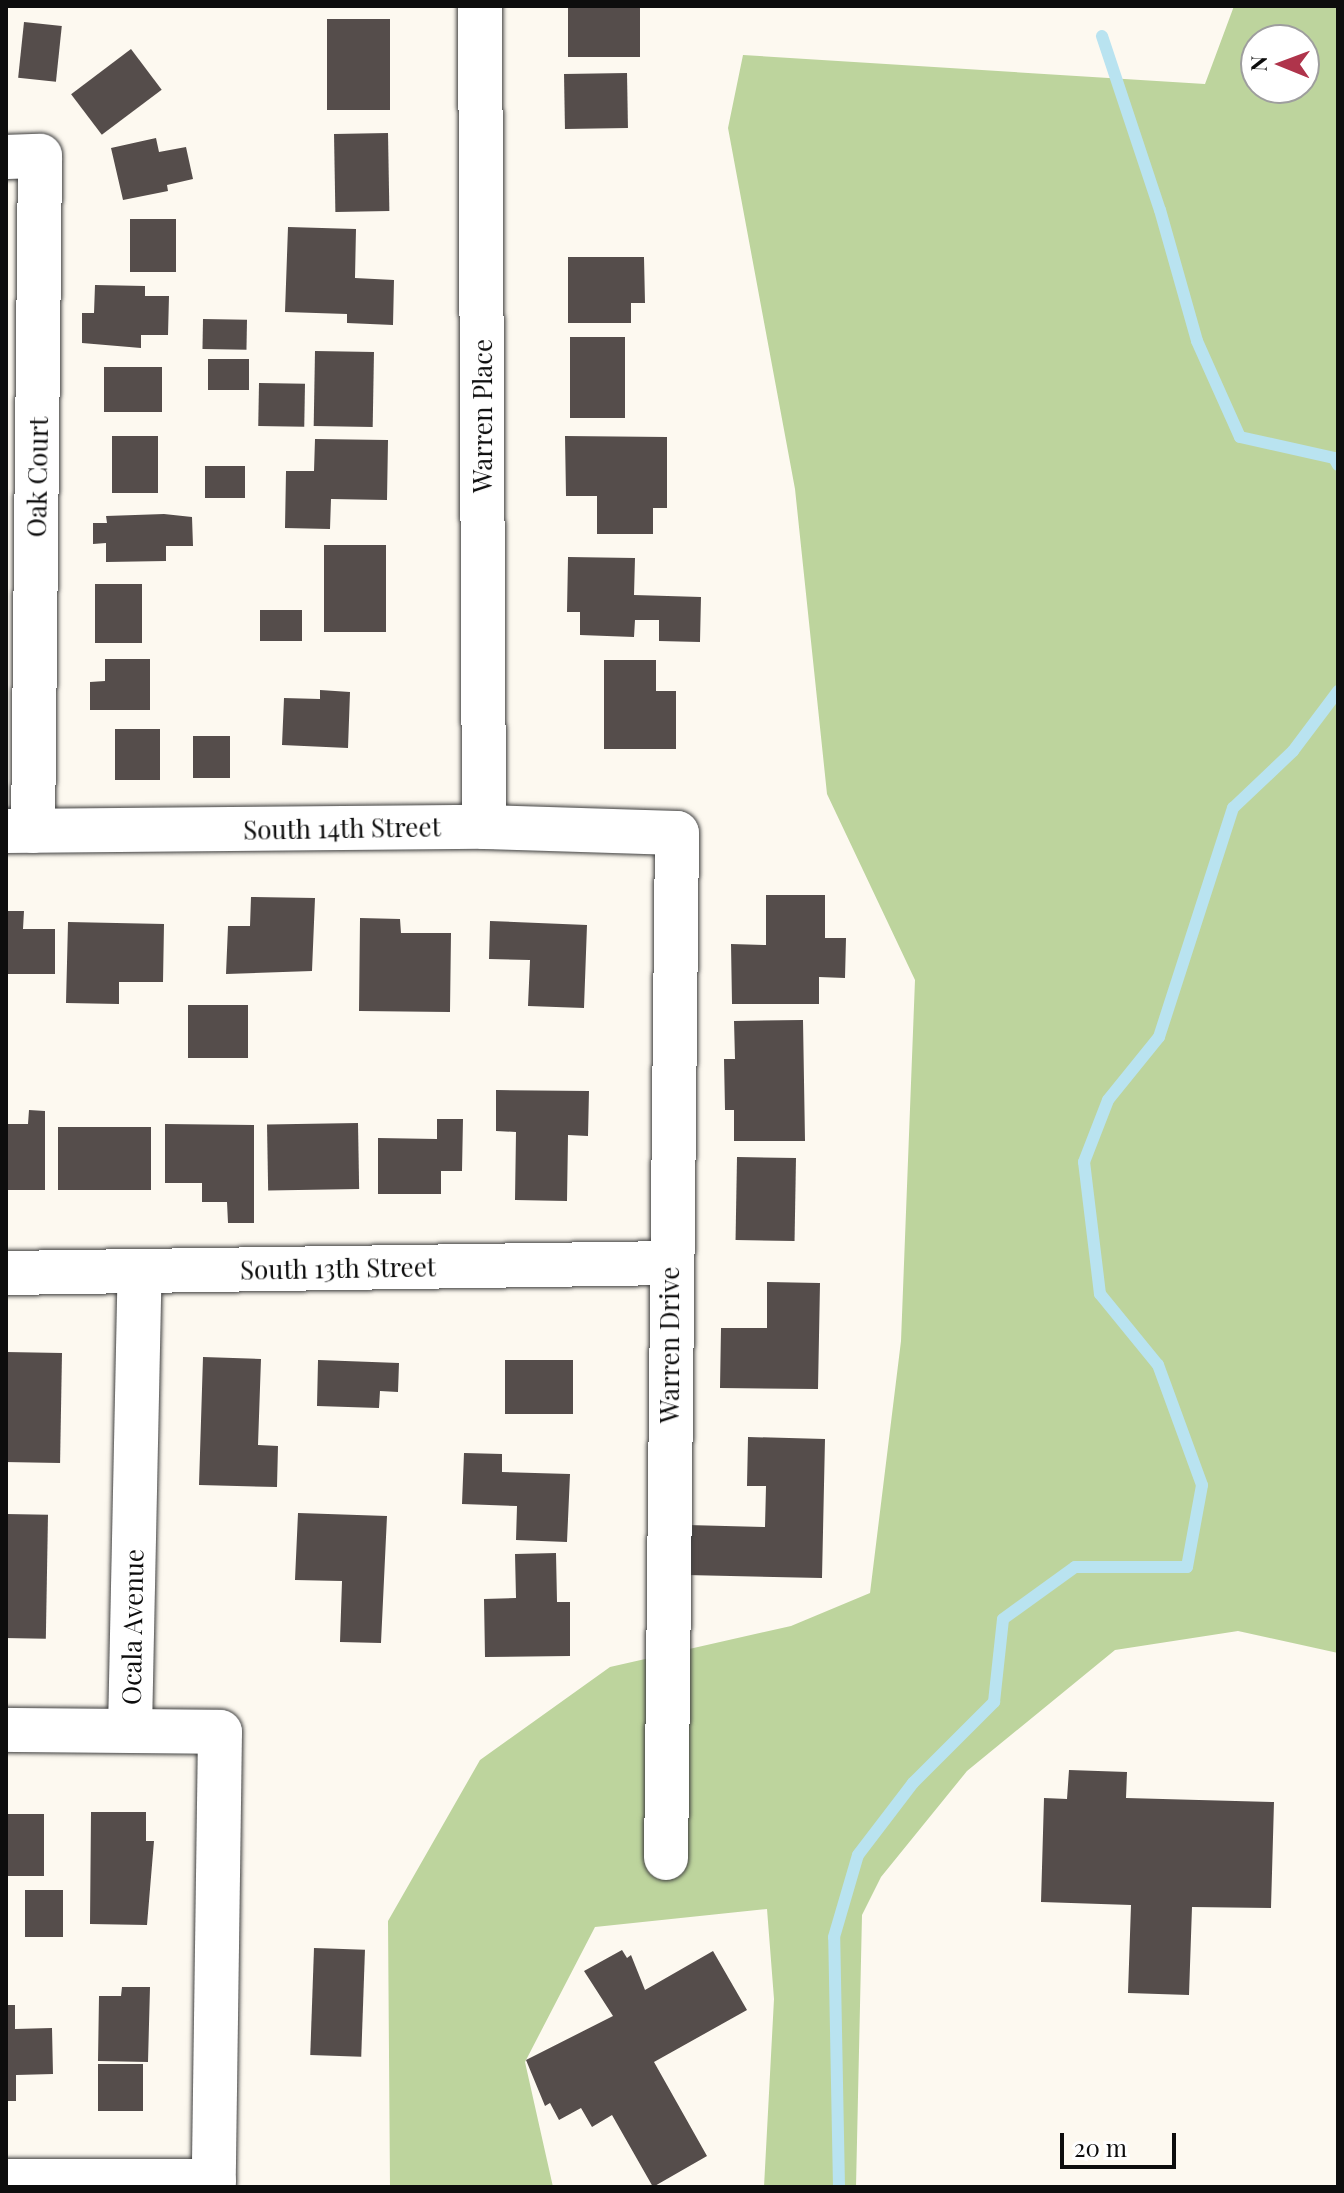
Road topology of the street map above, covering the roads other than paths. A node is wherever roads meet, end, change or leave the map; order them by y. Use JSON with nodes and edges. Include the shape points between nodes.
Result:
{"nodes":[{"id":1,"x":480,"y":6,"type":"edge"},
{"id":2,"x":6,"y":157,"type":"edge"},
{"id":3,"x":484,"y":827,"type":"junction"},
{"id":4,"x":19,"y":831,"type":"edge"},
{"id":5,"x":677,"y":833,"type":"joint"},
{"id":6,"x":669,"y":1263,"type":"junction"},
{"id":7,"x":140,"y":1271,"type":"junction"},
{"id":8,"x":6,"y":1273,"type":"edge"},
{"id":9,"x":6,"y":1730,"type":"edge"},
{"id":10,"x":130,"y":1730,"type":"junction"},
{"id":11,"x":666,"y":1858,"type":"dead end"},
{"id":12,"x":6,"y":2181,"type":"edge"}],
"edges":[{"from":1,"to":3,"type":"street","name":"Warren Place"},
{"from":2,"to":4,"type":"street","name":"Oak Court","via":[[40,156]]},
{"from":3,"to":4,"type":"street","name":"South 14th Street"},
{"from":3,"to":5,"type":"street","name":"South 14th Street"},
{"from":5,"to":6,"type":"street","name":"Warren Drive"},
{"from":6,"to":7,"type":"street","name":"South 13th Street"},
{"from":6,"to":11,"type":"street","name":"Warren Drive"},
{"from":7,"to":8,"type":"street","name":"South 13th Street"},
{"from":7,"to":10,"type":"street","name":"Ocala Avenue"},
{"from":9,"to":10,"type":"street"},
{"from":10,"to":12,"type":"street","name":"Ocala Avenue","via":[[220,1732],[214,2181]]}]}
